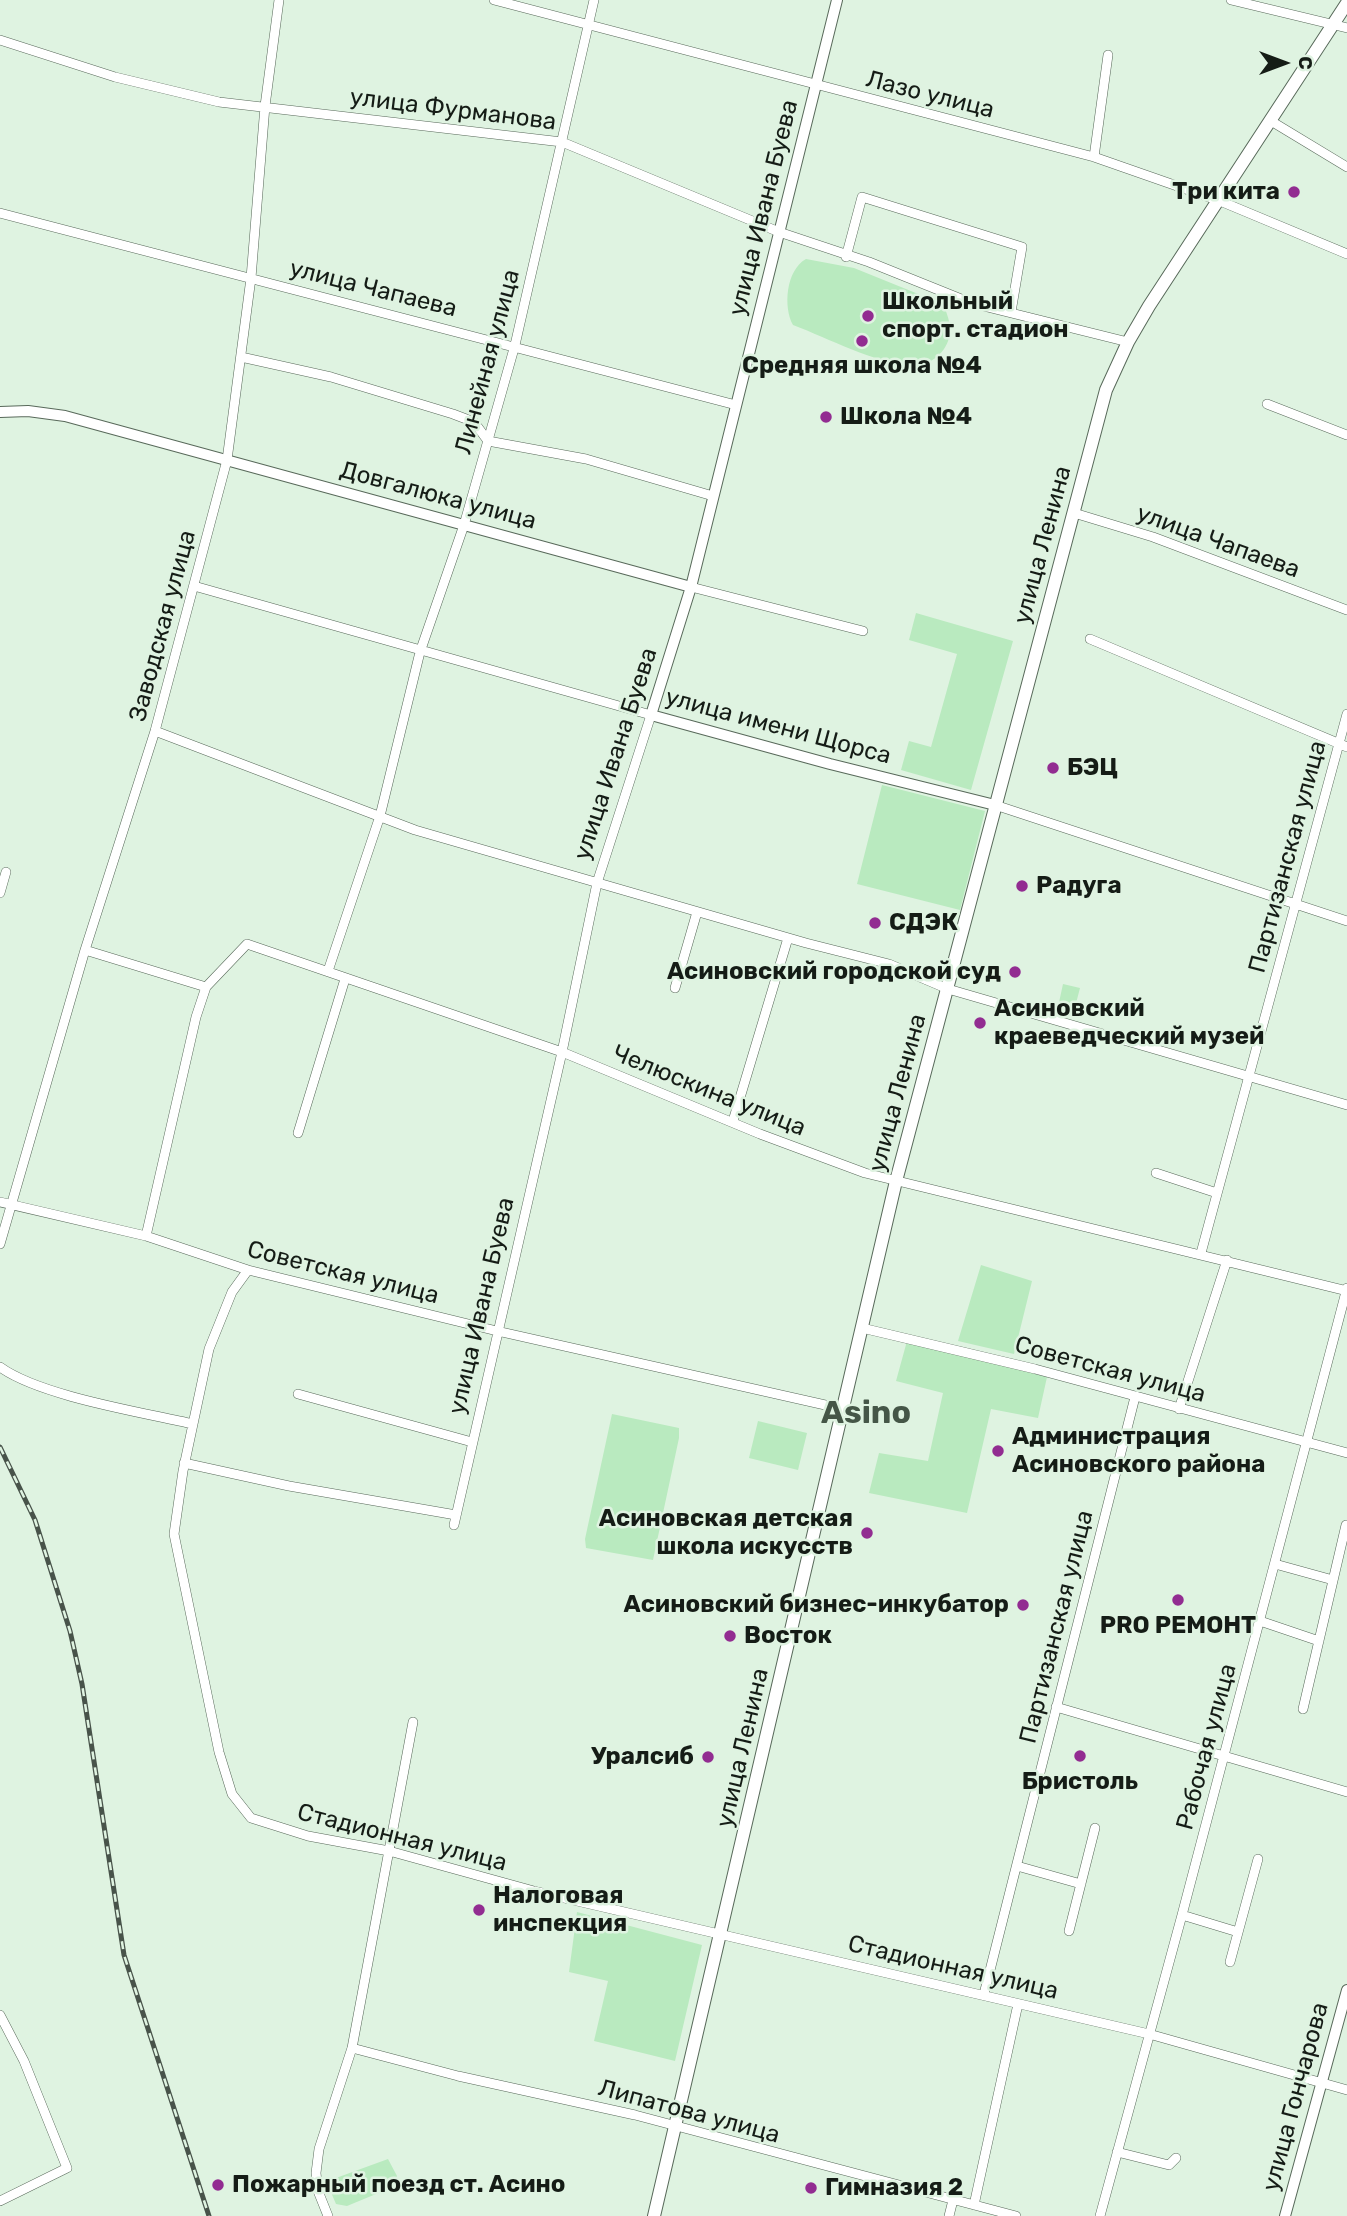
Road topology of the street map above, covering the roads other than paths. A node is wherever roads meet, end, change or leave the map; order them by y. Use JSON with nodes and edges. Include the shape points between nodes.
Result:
{"nodes":[{"id":1,"x":279,"y":0,"type":"edge"},
{"id":2,"x":494,"y":0,"type":"edge"},
{"id":3,"x":594,"y":0,"type":"edge"},
{"id":4,"x":837,"y":0,"type":"edge"},
{"id":5,"x":1231,"y":0,"type":"edge"},
{"id":6,"x":1347,"y":3,"type":"edge"},
{"id":7,"x":1334,"y":24,"type":"junction"},
{"id":8,"x":588,"y":25,"type":"junction"},
{"id":9,"x":1347,"y":28,"type":"edge"},
{"id":10,"x":0,"y":40,"type":"edge"},
{"id":11,"x":1108,"y":55,"type":"dead end"},
{"id":12,"x":816,"y":85,"type":"junction"},
{"id":13,"x":265,"y":106,"type":"junction"},
{"id":14,"x":1271,"y":121,"type":"junction"},
{"id":15,"x":562,"y":142,"type":"junction"},
{"id":16,"x":1094,"y":157,"type":"junction"},
{"id":17,"x":1347,"y":167,"type":"edge"},
{"id":18,"x":1220,"y":201,"type":"junction"},
{"id":19,"x":0,"y":213,"type":"edge"},
{"id":20,"x":779,"y":232,"type":"junction"},
{"id":21,"x":1347,"y":254,"type":"edge"},
{"id":22,"x":846,"y":257,"type":"junction"},
{"id":23,"x":251,"y":278,"type":"junction"},
{"id":24,"x":1011,"y":312,"type":"junction"},
{"id":25,"x":1128,"y":342,"type":"junction"},
{"id":26,"x":515,"y":345,"type":"junction"},
{"id":27,"x":241,"y":357,"type":"junction"},
{"id":28,"x":1267,"y":404,"type":"dead end"},
{"id":29,"x":736,"y":405,"type":"junction"},
{"id":30,"x":0,"y":412,"type":"edge"},
{"id":31,"x":1347,"y":435,"type":"edge"},
{"id":32,"x":488,"y":440,"type":"junction"},
{"id":33,"x":227,"y":460,"type":"junction"},
{"id":34,"x":713,"y":496,"type":"junction"},
{"id":35,"x":1074,"y":513,"type":"junction"},
{"id":36,"x":464,"y":525,"type":"junction"},
{"id":37,"x":194,"y":586,"type":"junction"},
{"id":38,"x":691,"y":587,"type":"junction"},
{"id":39,"x":1347,"y":610,"type":"edge"},
{"id":40,"x":863,"y":631,"type":"dead end"},
{"id":41,"x":1090,"y":639,"type":"dead end"},
{"id":42,"x":420,"y":652,"type":"junction"},
{"id":43,"x":1347,"y":714,"type":"edge"},
{"id":44,"x":651,"y":715,"type":"junction"},
{"id":45,"x":155,"y":731,"type":"junction"},
{"id":46,"x":1343,"y":745,"type":"edge"},
{"id":47,"x":995,"y":805,"type":"junction"},
{"id":48,"x":380,"y":817,"type":"junction"},
{"id":49,"x":6,"y":872,"type":"dead end"},
{"id":50,"x":597,"y":883,"type":"junction"},
{"id":51,"x":0,"y":894,"type":"edge"},
{"id":52,"x":1297,"y":904,"type":"junction"},
{"id":53,"x":697,"y":912,"type":"junction"},
{"id":54,"x":1347,"y":921,"type":"edge"},
{"id":55,"x":788,"y":938,"type":"junction"},
{"id":56,"x":85,"y":950,"type":"junction"},
{"id":57,"x":328,"y":971,"type":"junction"},
{"id":58,"x":345,"y":979,"type":"junction"},
{"id":59,"x":206,"y":987,"type":"junction"},
{"id":60,"x":675,"y":988,"type":"dead end"},
{"id":61,"x":948,"y":989,"type":"junction"},
{"id":62,"x":562,"y":1052,"type":"junction"},
{"id":63,"x":1248,"y":1076,"type":"junction"},
{"id":64,"x":1347,"y":1105,"type":"edge"},
{"id":65,"x":733,"y":1121,"type":"junction"},
{"id":66,"x":298,"y":1133,"type":"dead end"},
{"id":67,"x":1156,"y":1172,"type":"dead end"},
{"id":68,"x":896,"y":1181,"type":"junction"},
{"id":69,"x":1217,"y":1192,"type":"junction"},
{"id":70,"x":0,"y":1202,"type":"edge"},
{"id":71,"x":11,"y":1205,"type":"junction"},
{"id":72,"x":146,"y":1237,"type":"junction"},
{"id":73,"x":0,"y":1244,"type":"edge"},
{"id":74,"x":1201,"y":1253,"type":"junction"},
{"id":75,"x":1227,"y":1260,"type":"junction"},
{"id":76,"x":248,"y":1270,"type":"junction"},
{"id":77,"x":1347,"y":1289,"type":"edge"},
{"id":78,"x":862,"y":1328,"type":"junction"},
{"id":79,"x":497,"y":1331,"type":"junction"},
{"id":80,"x":0,"y":1367,"type":"edge"},
{"id":81,"x":298,"y":1394,"type":"dead end"},
{"id":82,"x":1135,"y":1397,"type":"junction"},
{"id":83,"x":844,"y":1409,"type":"junction"},
{"id":84,"x":1179,"y":1409,"type":"junction"},
{"id":85,"x":193,"y":1424,"type":"junction"},
{"id":86,"x":472,"y":1442,"type":"junction"},
{"id":87,"x":1307,"y":1443,"type":"junction"},
{"id":88,"x":1347,"y":1453,"type":"edge"},
{"id":89,"x":184,"y":1463,"type":"junction"},
{"id":90,"x":1346,"y":1525,"type":"edge"},
{"id":91,"x":1275,"y":1564,"type":"junction"},
{"id":92,"x":1334,"y":1580,"type":"junction"},
{"id":93,"x":1260,"y":1621,"type":"junction"},
{"id":94,"x":1319,"y":1641,"type":"junction"},
{"id":95,"x":1056,"y":1707,"type":"junction"},
{"id":96,"x":1303,"y":1709,"type":"dead end"},
{"id":97,"x":413,"y":1722,"type":"dead end"},
{"id":98,"x":1224,"y":1754,"type":"junction"},
{"id":99,"x":1347,"y":1792,"type":"edge"},
{"id":100,"x":1095,"y":1828,"type":"dead end"},
{"id":101,"x":389,"y":1851,"type":"junction"},
{"id":102,"x":1258,"y":1858,"type":"dead end"},
{"id":103,"x":1017,"y":1866,"type":"junction"},
{"id":104,"x":1081,"y":1884,"type":"junction"},
{"id":105,"x":1182,"y":1916,"type":"junction"},
{"id":106,"x":1069,"y":1931,"type":"dead end"},
{"id":107,"x":1238,"y":1932,"type":"junction"},
{"id":108,"x":722,"y":1933,"type":"junction"},
{"id":109,"x":1230,"y":1962,"type":"dead end"},
{"id":110,"x":1347,"y":1990,"type":"edge"},
{"id":111,"x":984,"y":1994,"type":"junction"},
{"id":112,"x":1018,"y":2004,"type":"junction"},
{"id":113,"x":0,"y":2015,"type":"edge"},
{"id":114,"x":1149,"y":2034,"type":"junction"},
{"id":115,"x":352,"y":2048,"type":"junction"},
{"id":116,"x":1322,"y":2083,"type":"junction"},
{"id":117,"x":1347,"y":2090,"type":"edge"},
{"id":118,"x":675,"y":2128,"type":"junction"},
{"id":119,"x":1117,"y":2152,"type":"junction"},
{"id":120,"x":1176,"y":2158,"type":"dead end"},
{"id":121,"x":953,"y":2200,"type":"junction"},
{"id":122,"x":0,"y":2201,"type":"edge"},
{"id":123,"x":974,"y":2205,"type":"junction"},
{"id":124,"x":328,"y":2216,"type":"edge"},
{"id":125,"x":654,"y":2216,"type":"edge"},
{"id":126,"x":948,"y":2216,"type":"edge"},
{"id":127,"x":1016,"y":2216,"type":"edge"},
{"id":128,"x":1100,"y":2216,"type":"edge"},
{"id":129,"x":1285,"y":2216,"type":"edge"}],
"edges":[{"from":1,"to":13,"type":"street","name":"Заводская улица"},
{"from":2,"to":8,"type":"street","name":"Лазо улица"},
{"from":3,"to":8,"type":"street","name":"Линейная улица"},
{"from":4,"to":12,"type":"street","name":"улица Ивана Буева"},
{"from":5,"to":7,"type":"street"},
{"from":6,"to":7,"type":"main road","name":"улица Ленина"},
{"from":7,"to":9,"type":"street"},
{"from":7,"to":14,"type":"main road","name":"улица Ленина"},
{"from":8,"to":12,"type":"street","name":"Лазо улица"},
{"from":8,"to":15,"type":"street","name":"Линейная улица"},
{"from":10,"to":13,"type":"street","name":"улица Фурманова","via":[[179,94]]},
{"from":11,"to":16,"type":"street"},
{"from":12,"to":16,"type":"street","name":"Лазо улица"},
{"from":12,"to":20,"type":"street","name":"улица Ивана Буева"},
{"from":13,"to":15,"type":"street","name":"улица Фурманова"},
{"from":13,"to":23,"type":"street","name":"Заводская улица"},
{"from":14,"to":17,"type":"street"},
{"from":14,"to":18,"type":"main road","name":"улица Ленина"},
{"from":15,"to":20,"type":"street","name":"улица Фурманова"},
{"from":15,"to":26,"type":"street","name":"Линейная улица"},
{"from":16,"to":18,"type":"street","name":"Лазо улица"},
{"from":18,"to":21,"type":"street","name":"Лазо улица"},
{"from":18,"to":25,"type":"main road","name":"улица Ленина"},
{"from":19,"to":23,"type":"street","name":"улица Чапаева"},
{"from":20,"to":22,"type":"street","name":"улица Фурманова"},
{"from":20,"to":29,"type":"street","name":"улица Ивана Буева"},
{"from":22,"to":24,"type":"street","name":"улица Фурманова","via":[[971,303]]},
{"from":22,"to":24,"type":"street","via":[[862,197],[1022,247]]},
{"from":23,"to":26,"type":"street","name":"улица Чапаева"},
{"from":23,"to":27,"type":"street","name":"Заводская улица"},
{"from":24,"to":25,"type":"street","name":"улица Фурманова"},
{"from":25,"to":35,"type":"main road","name":"улица Ленина","via":[[1106,390]]},
{"from":26,"to":29,"type":"street","name":"улица Чапаева"},
{"from":26,"to":32,"type":"street","name":"Линейная улица"},
{"from":27,"to":32,"type":"street","via":[[331,377],[453,414],[474,422]]},
{"from":27,"to":33,"type":"street","name":"Заводская улица"},
{"from":28,"to":31,"type":"street"},
{"from":29,"to":34,"type":"street","name":"улица Ивана Буева"},
{"from":30,"to":33,"type":"street","name":"Довгалюка улица","via":[[65,416]]},
{"from":32,"to":34,"type":"street","via":[[586,459]]},
{"from":32,"to":36,"type":"street","name":"Линейная улица"},
{"from":33,"to":36,"type":"street","name":"Довгалюка улица"},
{"from":33,"to":37,"type":"street","name":"Заводская улица"},
{"from":34,"to":38,"type":"street","name":"улица Ивана Буева"},
{"from":35,"to":39,"type":"street","name":"улица Чапаева","via":[[1153,537]]},
{"from":35,"to":47,"type":"main road","name":"улица Ленина"},
{"from":36,"to":38,"type":"street","name":"Довгалюка улица"},
{"from":36,"to":42,"type":"street","name":"Линейная улица"},
{"from":37,"to":42,"type":"street","name":"улица имени Щорса"},
{"from":37,"to":45,"type":"street","name":"Заводская улица"},
{"from":38,"to":40,"type":"street","name":"Довгалюка улица"},
{"from":38,"to":44,"type":"street","name":"улица Ивана Буева"},
{"from":41,"to":46,"type":"street"},
{"from":42,"to":44,"type":"street","name":"улица имени Щорса"},
{"from":42,"to":48,"type":"street","name":"Линейная улица"},
{"from":43,"to":46,"type":"street","name":"Партизанская улица"},
{"from":44,"to":47,"type":"street","name":"улица имени Щорса"},
{"from":44,"to":50,"type":"street","name":"улица Ивана Буева"},
{"from":45,"to":48,"type":"street"},
{"from":45,"to":56,"type":"street","name":"Заводская улица"},
{"from":46,"to":52,"type":"street","name":"Партизанская улица"},
{"from":47,"to":52,"type":"street","name":"улица имени Щорса"},
{"from":47,"to":61,"type":"main road","name":"улица Ленина"},
{"from":48,"to":50,"type":"street"},
{"from":48,"to":57,"type":"street","name":"Линейная улица"},
{"from":49,"to":51,"type":"street"},
{"from":50,"to":53,"type":"street"},
{"from":50,"to":62,"type":"street","name":"улица Ивана Буева"},
{"from":52,"to":54,"type":"street","name":"улица имени Щорса"},
{"from":52,"to":63,"type":"street","name":"Партизанская улица"},
{"from":53,"to":55,"type":"street"},
{"from":53,"to":60,"type":"street"},
{"from":55,"to":61,"type":"street","via":[[889,964]]},
{"from":55,"to":65,"type":"street"},
{"from":56,"to":59,"type":"street"},
{"from":56,"to":71,"type":"street","name":"Заводская улица"},
{"from":57,"to":58,"type":"street","name":"Челюскина улица"},
{"from":57,"to":59,"type":"street","name":"Челюскина улица","via":[[247,944]]},
{"from":58,"to":62,"type":"street","name":"Челюскина улица"},
{"from":58,"to":66,"type":"street"},
{"from":59,"to":72,"type":"street"},
{"from":61,"to":63,"type":"street"},
{"from":61,"to":68,"type":"main road","name":"улица Ленина"},
{"from":62,"to":65,"type":"street","name":"Челюскина улица"},
{"from":62,"to":79,"type":"street","name":"улица Ивана Буева"},
{"from":63,"to":64,"type":"street"},
{"from":63,"to":69,"type":"street","name":"Партизанская улица"},
{"from":65,"to":68,"type":"street","name":"Челюскина улица"},
{"from":67,"to":69,"type":"street"},
{"from":68,"to":74,"type":"street","name":"Челюскина улица"},
{"from":68,"to":78,"type":"main road","name":"улица Ленина"},
{"from":69,"to":74,"type":"street","name":"Партизанская улица"},
{"from":70,"to":71,"type":"street","name":"Советская улица"},
{"from":71,"to":72,"type":"street","name":"Советская улица"},
{"from":71,"to":73,"type":"street","name":"Заводская улица"},
{"from":72,"to":76,"type":"street","name":"Советская улица"},
{"from":74,"to":75,"type":"street","name":"Челюскина улица"},
{"from":75,"to":77,"type":"street","name":"Челюскина улица"},
{"from":75,"to":84,"type":"street"},
{"from":76,"to":79,"type":"street","name":"Советская улица"},
{"from":76,"to":85,"type":"street","name":"Стадионная улица","via":[[232,1292],[209,1349]]},
{"from":77,"to":87,"type":"street","name":"Рабочая улица"},
{"from":78,"to":82,"type":"street","name":"Советская улица"},
{"from":78,"to":83,"type":"main road","name":"улица Ленина"},
{"from":79,"to":83,"type":"street","name":"Советская улица"},
{"from":79,"to":86,"type":"street","name":"улица Ивана Буева"},
{"from":80,"to":85,"type":"street","via":[[16,1378],[47,1388]]},
{"from":81,"to":86,"type":"street"},
{"from":82,"to":84,"type":"street","name":"Советская улица"},
{"from":82,"to":95,"type":"street","name":"Партизанская улица"},
{"from":83,"to":108,"type":"main road","name":"улица Ленина"},
{"from":84,"to":87,"type":"street","name":"Советская улица"},
{"from":85,"to":89,"type":"street","name":"Стадионная улица"},
{"from":86,"to":89,"type":"street","name":"улица Ивана Буева","via":[[455,1520]]},
{"from":87,"to":88,"type":"street","name":"Советская улица"},
{"from":87,"to":91,"type":"street","name":"Рабочая улица"},
{"from":89,"to":101,"type":"street","name":"Стадионная улица","via":[[174,1534],[211,1720],[232,1794],[242,1810],[263,1823]]},
{"from":90,"to":92,"type":"street"},
{"from":91,"to":92,"type":"street"},
{"from":91,"to":93,"type":"street","name":"Рабочая улица"},
{"from":92,"to":94,"type":"street"},
{"from":93,"to":94,"type":"street"},
{"from":93,"to":98,"type":"street","name":"Рабочая улица"},
{"from":94,"to":96,"type":"street"},
{"from":95,"to":98,"type":"street"},
{"from":95,"to":103,"type":"street","name":"Партизанская улица"},
{"from":97,"to":101,"type":"street"},
{"from":98,"to":99,"type":"street"},
{"from":98,"to":105,"type":"street","name":"Рабочая улица"},
{"from":100,"to":104,"type":"street"},
{"from":101,"to":108,"type":"street","name":"Стадионная улица","via":[[547,1894]]},
{"from":101,"to":115,"type":"street"},
{"from":102,"to":107,"type":"street"},
{"from":103,"to":104,"type":"street"},
{"from":103,"to":111,"type":"street","name":"Партизанская улица"},
{"from":104,"to":106,"type":"street"},
{"from":105,"to":107,"type":"street"},
{"from":105,"to":114,"type":"street","name":"Рабочая улица"},
{"from":107,"to":109,"type":"street"},
{"from":108,"to":111,"type":"street","name":"Стадионная улица"},
{"from":108,"to":118,"type":"main road","name":"улица Ленина"},
{"from":110,"to":116,"type":"street","name":"улица Гончарова"},
{"from":111,"to":112,"type":"street","name":"Стадионная улица"},
{"from":112,"to":114,"type":"street","name":"Стадионная улица"},
{"from":112,"to":123,"type":"street"},
{"from":113,"to":122,"type":"street","via":[[24,2061],[67,2168]]},
{"from":114,"to":116,"type":"street","name":"Стадионная улица"},
{"from":114,"to":119,"type":"street","name":"Рабочая улица"},
{"from":115,"to":118,"type":"street","name":"Липатова улица"},
{"from":115,"to":124,"type":"street","via":[[319,2149],[318,2191]]},
{"from":116,"to":117,"type":"street","name":"Стадионная улица"},
{"from":116,"to":129,"type":"street","name":"улица Гончарова"},
{"from":118,"to":121,"type":"street","name":"Липатова улица"},
{"from":118,"to":125,"type":"main road","name":"улица Ленина"},
{"from":119,"to":120,"type":"street","via":[[1169,2165]]},
{"from":119,"to":128,"type":"street","name":"Рабочая улица"},
{"from":121,"to":123,"type":"street","name":"Липатова улица"},
{"from":121,"to":126,"type":"street"},
{"from":123,"to":127,"type":"street","name":"Липатова улица"}]}
